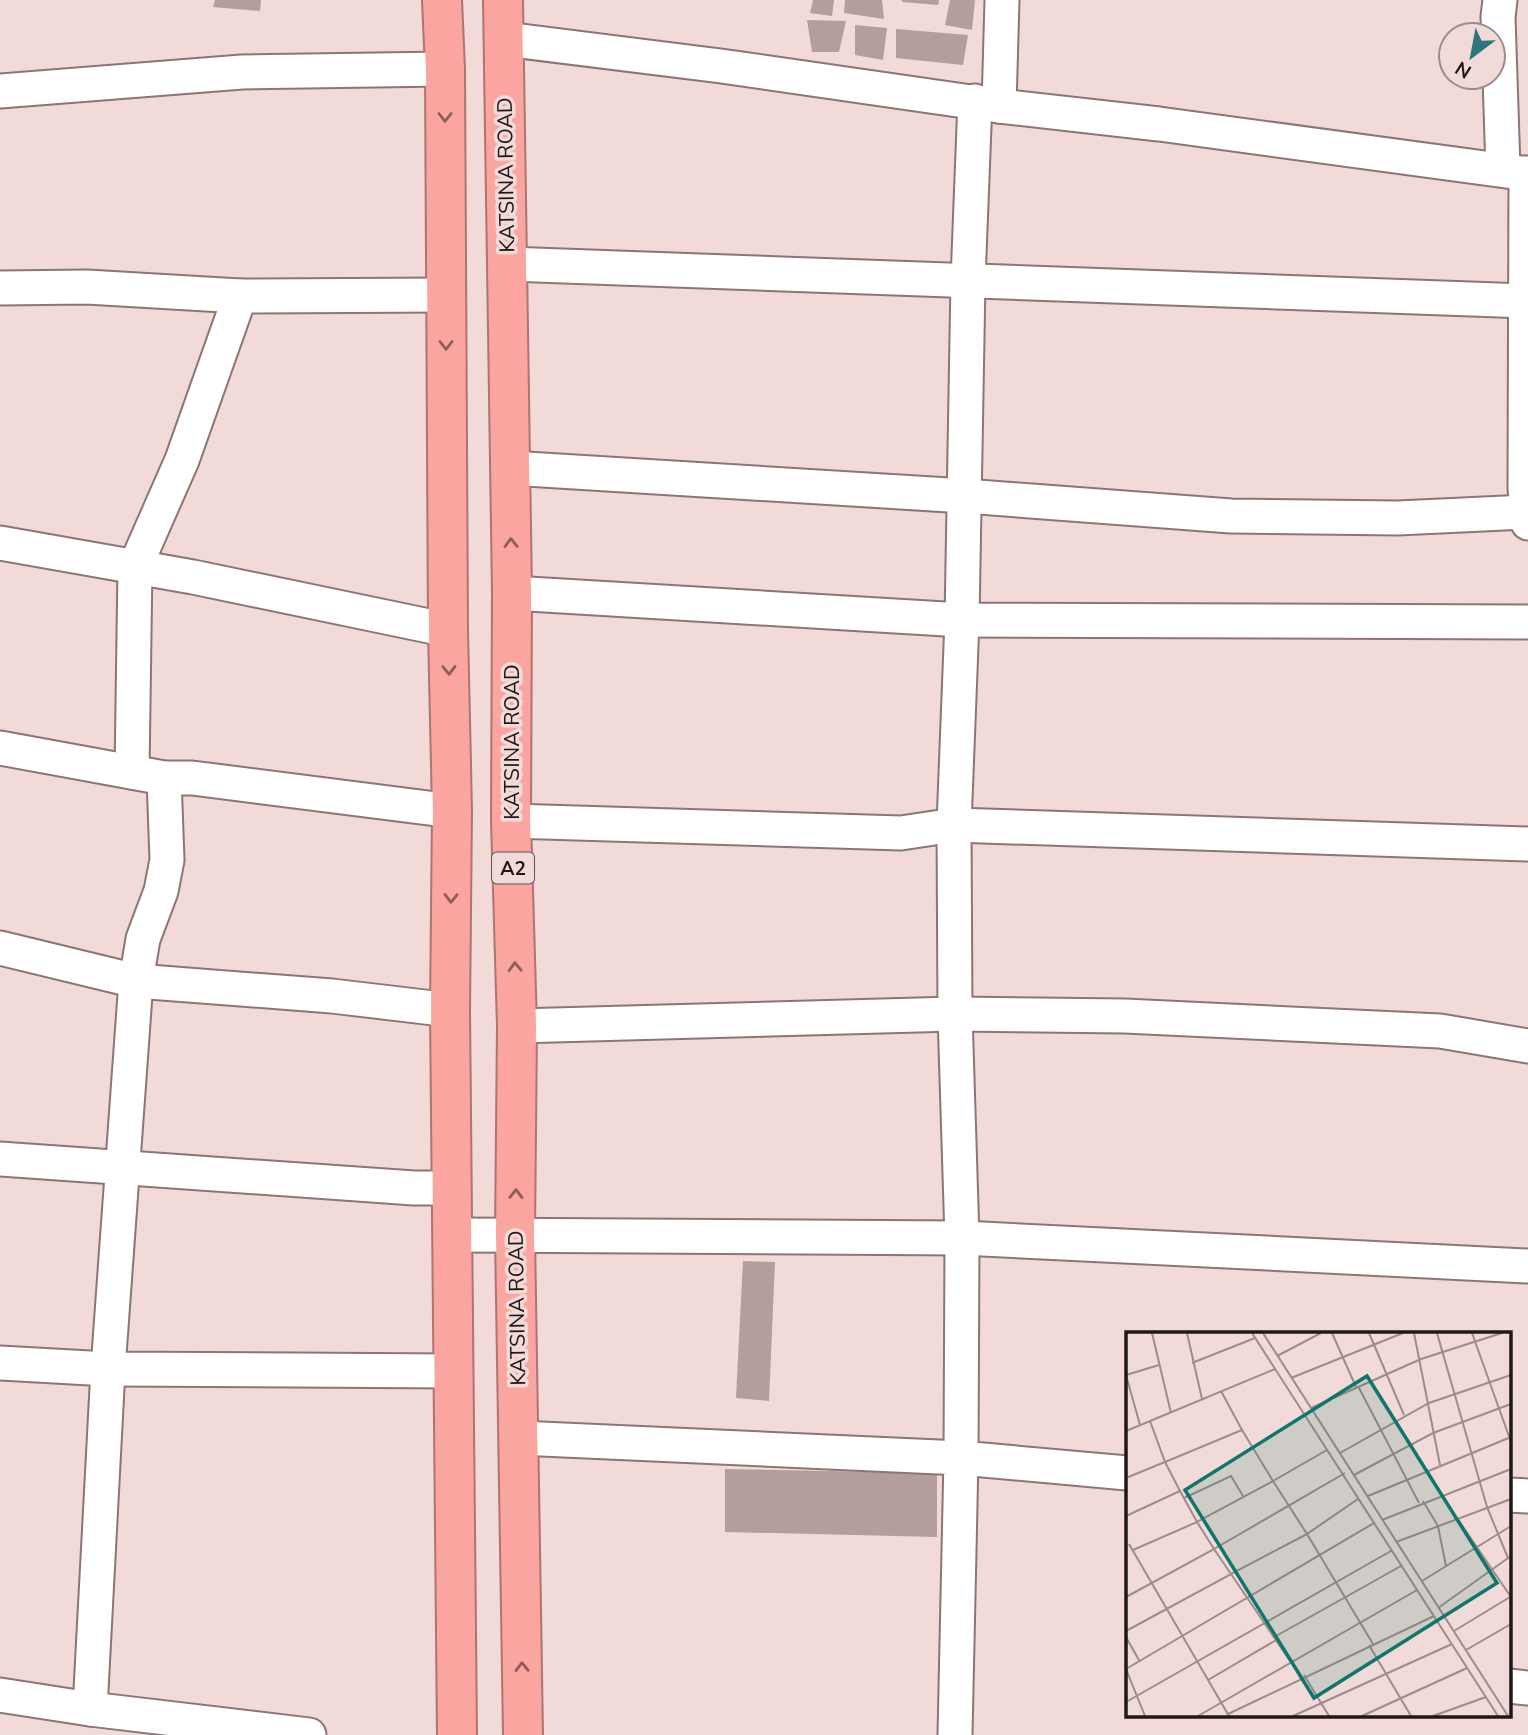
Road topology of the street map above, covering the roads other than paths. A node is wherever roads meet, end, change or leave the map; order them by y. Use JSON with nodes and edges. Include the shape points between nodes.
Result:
{"nodes":[{"id":1,"x":442,"y":0,"type":"edge"},
{"id":2,"x":503,"y":0,"type":"edge"},
{"id":3,"x":1002,"y":0,"type":"edge"},
{"id":4,"x":1500,"y":0,"type":"edge"},
{"id":5,"x":504,"y":39,"type":"junction"},
{"id":6,"x":445,"y":69,"type":"junction"},
{"id":7,"x":0,"y":91,"type":"edge"},
{"id":8,"x":987,"y":104,"type":"junction"},
{"id":9,"x":1519,"y":172,"type":"edge"},
{"id":10,"x":507,"y":264,"type":"junction"},
{"id":11,"x":968,"y":281,"type":"junction"},
{"id":12,"x":0,"y":288,"type":"edge"},
{"id":13,"x":445,"y":295,"type":"junction"},
{"id":14,"x":240,"y":296,"type":"junction"},
{"id":15,"x":1527,"y":301,"type":"edge"},
{"id":16,"x":510,"y":468,"type":"junction"},
{"id":17,"x":965,"y":496,"type":"junction"},
{"id":18,"x":1527,"y":496,"type":"edge"},
{"id":19,"x":1528,"y":523,"type":"edge"},
{"id":20,"x":0,"y":543,"type":"edge"},
{"id":21,"x":135,"y":567,"type":"junction"},
{"id":22,"x":512,"y":593,"type":"junction"},
{"id":23,"x":962,"y":620,"type":"junction"},
{"id":24,"x":1528,"y":622,"type":"edge"},
{"id":25,"x":448,"y":630,"type":"junction"},
{"id":26,"x":0,"y":748,"type":"edge"},
{"id":27,"x":148,"y":775,"type":"junction"},
{"id":28,"x":452,"y":811,"type":"junction"},
{"id":29,"x":511,"y":821,"type":"junction"},
{"id":30,"x":954,"y":825,"type":"junction"},
{"id":31,"x":1528,"y":844,"type":"edge"},
{"id":32,"x":0,"y":948,"type":"edge"},
{"id":33,"x":136,"y":981,"type":"junction"},
{"id":34,"x":450,"y":1010,"type":"junction"},
{"id":35,"x":955,"y":1014,"type":"junction"},
{"id":36,"x":517,"y":1026,"type":"junction"},
{"id":37,"x":1528,"y":1046,"type":"edge"},
{"id":38,"x":0,"y":1159,"type":"edge"},
{"id":39,"x":123,"y":1166,"type":"junction"},
{"id":40,"x":451,"y":1188,"type":"junction"},
{"id":41,"x":453,"y":1235,"type":"junction"},
{"id":42,"x":515,"y":1235,"type":"junction"},
{"id":43,"x":962,"y":1238,"type":"junction"},
{"id":44,"x":1528,"y":1266,"type":"edge"},
{"id":45,"x":0,"y":1363,"type":"edge"},
{"id":46,"x":108,"y":1369,"type":"junction"},
{"id":47,"x":453,"y":1371,"type":"junction"},
{"id":48,"x":519,"y":1438,"type":"junction"},
{"id":49,"x":961,"y":1458,"type":"junction"},
{"id":50,"x":1126,"y":1472,"type":"edge"},
{"id":51,"x":1510,"y":1495,"type":"edge"},
{"id":52,"x":1528,"y":1496,"type":"edge"},
{"id":53,"x":1510,"y":1686,"type":"edge"},
{"id":54,"x":1528,"y":1688,"type":"edge"},
{"id":55,"x":0,"y":1695,"type":"edge"},
{"id":56,"x":99,"y":1718,"type":"edge"},
{"id":57,"x":309,"y":1735,"type":"edge"},
{"id":58,"x":457,"y":1735,"type":"edge"},
{"id":59,"x":523,"y":1735,"type":"edge"},
{"id":60,"x":955,"y":1735,"type":"edge"}],
"edges":[{"from":1,"to":6,"type":"highway"},
{"from":2,"to":5,"type":"highway","name":"KATSINA ROAD","number":"A2"},
{"from":3,"to":8,"type":"street"},
{"from":4,"to":9,"type":"street","via":[[1498,17]]},
{"from":5,"to":8,"type":"street"},
{"from":5,"to":10,"type":"highway","name":"KATSINA ROAD","number":"A2"},
{"from":6,"to":7,"type":"street","via":[[242,72]]},
{"from":6,"to":13,"type":"highway","one_way":true},
{"from":8,"to":9,"type":"street"},
{"from":8,"to":11,"type":"street"},
{"from":9,"to":15,"type":"street"},
{"from":10,"to":11,"type":"street"},
{"from":10,"to":16,"type":"highway","name":"KATSINA ROAD","number":"A2"},
{"from":11,"to":15,"type":"street"},
{"from":11,"to":17,"type":"street"},
{"from":12,"to":14,"type":"street","via":[[87,287]]},
{"from":13,"to":14,"type":"street"},
{"from":13,"to":25,"type":"highway","one_way":true},
{"from":14,"to":21,"type":"street","via":[[182,460]]},
{"from":15,"to":18,"type":"street"},
{"from":16,"to":17,"type":"street"},
{"from":22,"to":16,"type":"highway","name":"KATSINA ROAD","number":"A2","one_way":true},
{"from":17,"to":18,"type":"street","via":[[1231,516],[1398,518]]},
{"from":17,"to":23,"type":"street"},
{"from":18,"to":19,"type":"street"},
{"from":20,"to":21,"type":"street"},
{"from":21,"to":25,"type":"street"},
{"from":21,"to":27,"type":"street"},
{"from":22,"to":23,"type":"street"},
{"from":22,"to":29,"type":"highway","name":"KATSINA ROAD","number":"A2"},
{"from":23,"to":24,"type":"street"},
{"from":23,"to":30,"type":"street"},
{"from":25,"to":28,"type":"highway","one_way":true},
{"from":26,"to":27,"type":"street"},
{"from":27,"to":28,"type":"street"},
{"from":27,"to":33,"type":"street","via":[[167,860],[143,939]]},
{"from":28,"to":34,"type":"highway","one_way":true},
{"from":29,"to":30,"type":"street","via":[[901,833]]},
{"from":36,"to":29,"type":"highway","name":"KATSINA ROAD","number":"A2","one_way":true},
{"from":30,"to":31,"type":"street"},
{"from":30,"to":35,"type":"street"},
{"from":32,"to":33,"type":"street"},
{"from":33,"to":34,"type":"street"},
{"from":33,"to":39,"type":"street"},
{"from":34,"to":40,"type":"highway"},
{"from":35,"to":36,"type":"street"},
{"from":35,"to":37,"type":"street","via":[[1125,1016],[1440,1031]]},
{"from":35,"to":43,"type":"street"},
{"from":42,"to":36,"type":"highway","name":"KATSINA ROAD","number":"A2","one_way":true},
{"from":38,"to":39,"type":"street"},
{"from":39,"to":40,"type":"street"},
{"from":39,"to":46,"type":"street"},
{"from":40,"to":41,"type":"highway"},
{"from":41,"to":42,"type":"street"},
{"from":41,"to":47,"type":"highway"},
{"from":42,"to":43,"type":"street"},
{"from":42,"to":48,"type":"highway","name":"KATSINA ROAD","number":"A2"},
{"from":43,"to":44,"type":"street"},
{"from":43,"to":49,"type":"street"},
{"from":45,"to":46,"type":"street"},
{"from":46,"to":47,"type":"street"},
{"from":46,"to":56,"type":"street"},
{"from":47,"to":58,"type":"highway"},
{"from":48,"to":49,"type":"street"},
{"from":59,"to":48,"type":"highway","name":"KATSINA ROAD","number":"A2","one_way":true},
{"from":49,"to":50,"type":"street"},
{"from":49,"to":60,"type":"street"},
{"from":51,"to":52,"type":"street"},
{"from":53,"to":54,"type":"street"},
{"from":55,"to":56,"type":"street"},
{"from":56,"to":57,"type":"street"}]}
